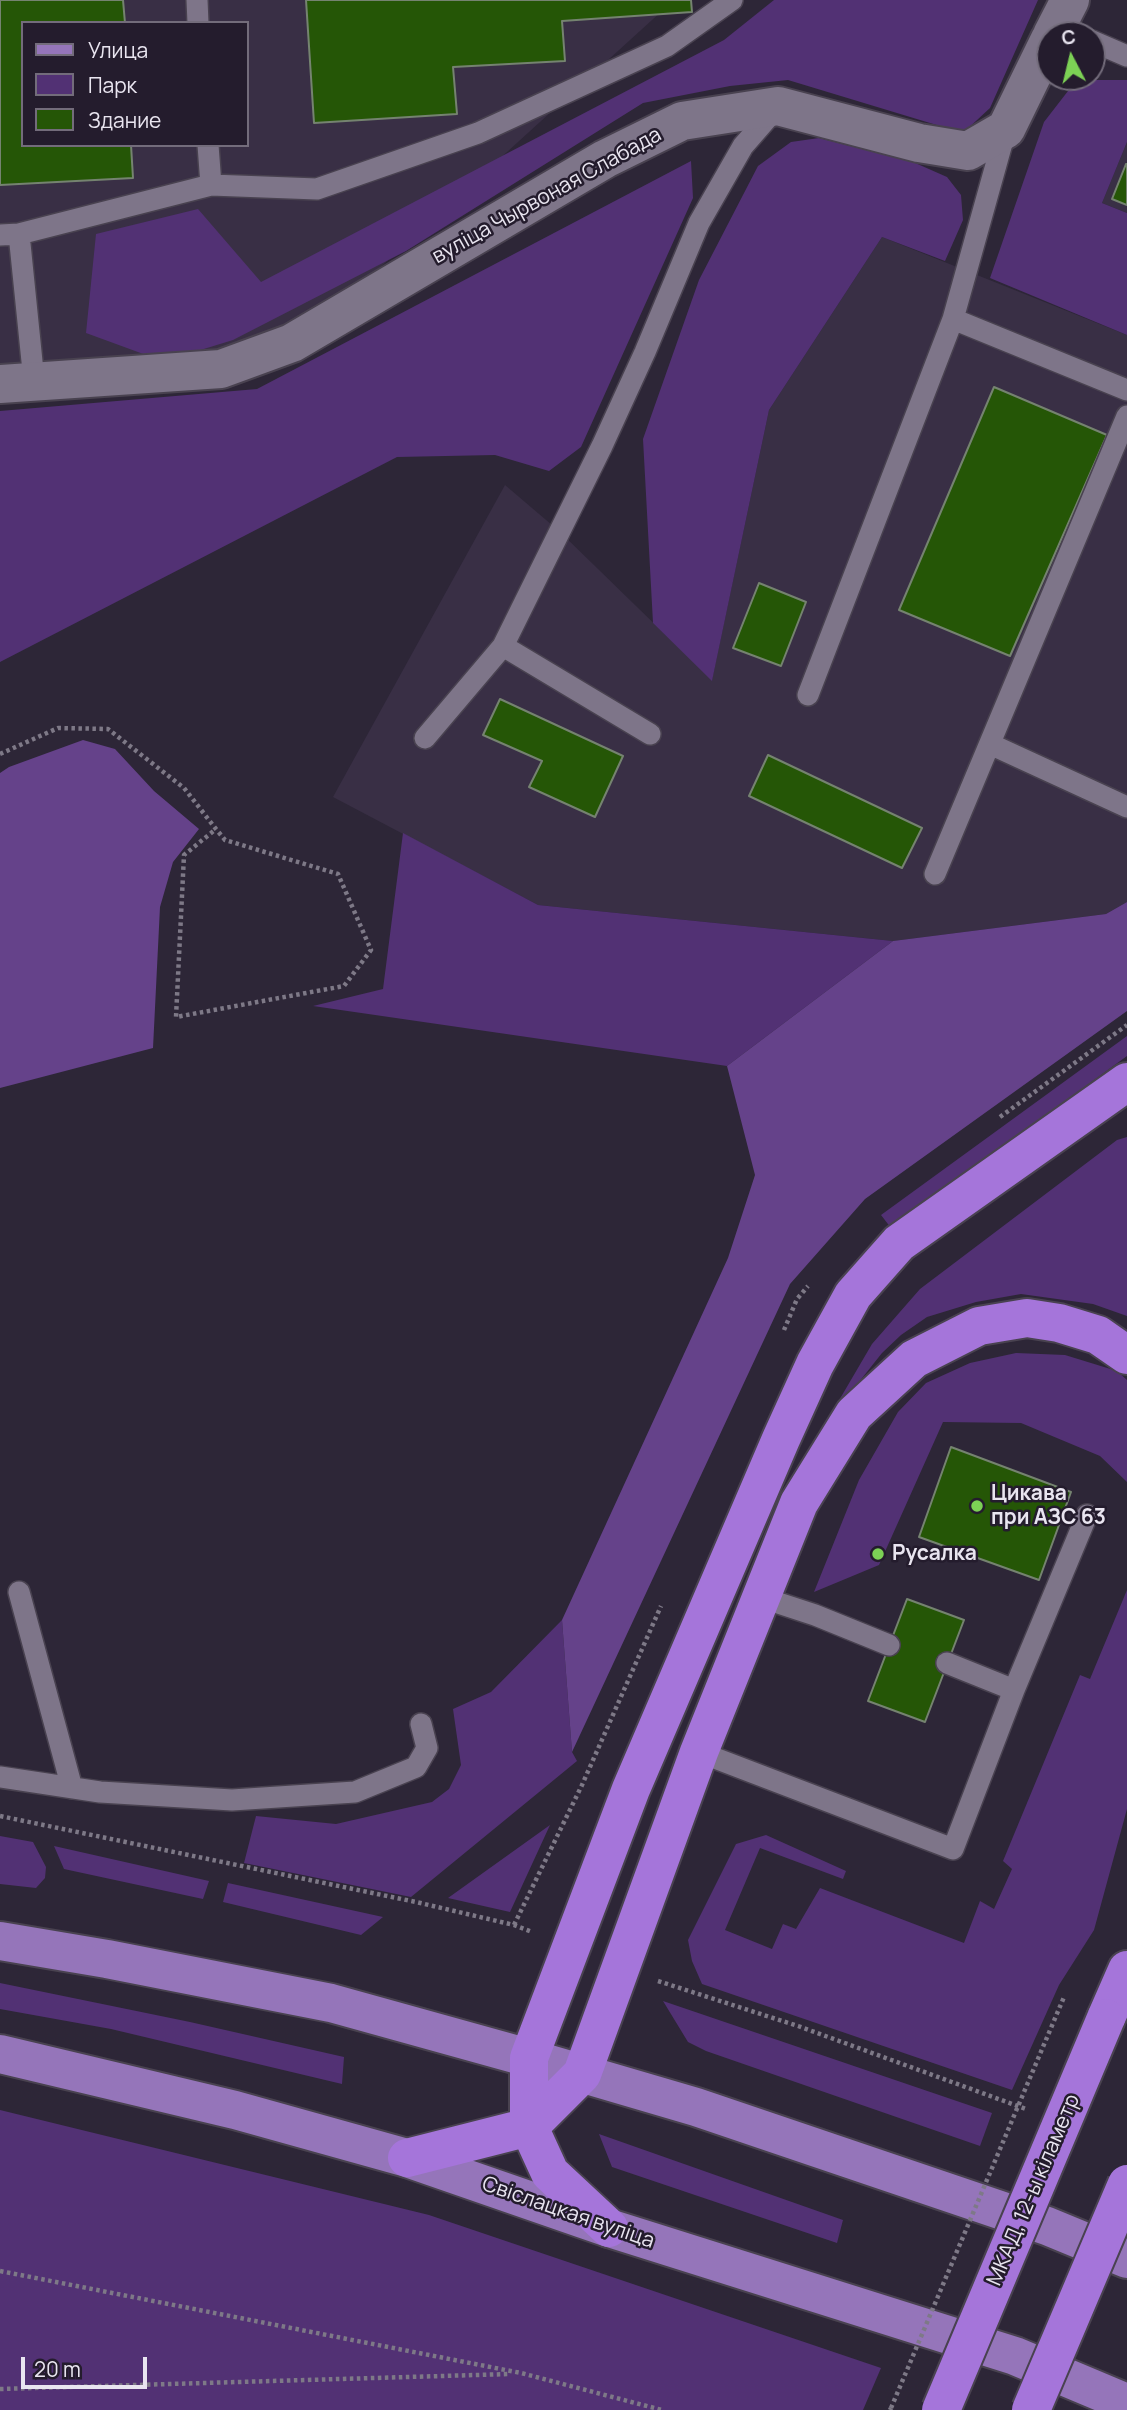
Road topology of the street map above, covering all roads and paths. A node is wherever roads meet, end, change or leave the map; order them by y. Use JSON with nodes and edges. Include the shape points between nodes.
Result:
{"nodes":[{"id":1,"x":197,"y":0,"type":"edge"},
{"id":2,"x":732,"y":0,"type":"edge"},
{"id":3,"x":198,"y":21,"type":"edge"},
{"id":4,"x":1106,"y":47,"type":"edge"},
{"id":5,"x":1127,"y":56,"type":"edge"},
{"id":6,"x":1036,"y":74,"type":"edge"},
{"id":7,"x":778,"y":106,"type":"junction"},
{"id":8,"x":1006,"y":129,"type":"junction"},
{"id":9,"x":208,"y":147,"type":"edge"},
{"id":10,"x":211,"y":185,"type":"junction"},
{"id":11,"x":9,"y":235,"type":"edge"},
{"id":12,"x":953,"y":319,"type":"junction"},
{"id":13,"x":17,"y":383,"type":"edge"},
{"id":14,"x":1127,"y":390,"type":"edge"},
{"id":15,"x":1127,"y":416,"type":"edge"},
{"id":16,"x":503,"y":646,"type":"junction"},
{"id":17,"x":808,"y":695,"type":"dead end"},
{"id":18,"x":650,"y":734,"type":"dead end"},
{"id":19,"x":425,"y":738,"type":"dead end"},
{"id":20,"x":989,"y":744,"type":"junction"},
{"id":21,"x":0,"y":754,"type":"edge"},
{"id":22,"x":1127,"y":807,"type":"edge"},
{"id":23,"x":216,"y":829,"type":"junction"},
{"id":24,"x":935,"y":874,"type":"dead end"},
{"id":25,"x":1127,"y":1082,"type":"edge"},
{"id":26,"x":1127,"y":1111,"type":"edge"},
{"id":27,"x":1082,"y":1114,"type":"junction"},
{"id":28,"x":1117,"y":1341,"type":"edge"},
{"id":29,"x":1087,"y":1515,"type":"dead end"},
{"id":30,"x":19,"y":1592,"type":"dead end"},
{"id":31,"x":760,"y":1597,"type":"junction"},
{"id":32,"x":890,"y":1645,"type":"dead end"},
{"id":33,"x":947,"y":1663,"type":"dead end"},
{"id":34,"x":1014,"y":1690,"type":"junction"},
{"id":35,"x":421,"y":1724,"type":"dead end"},
{"id":36,"x":699,"y":1752,"type":"junction"},
{"id":37,"x":0,"y":1777,"type":"edge"},
{"id":38,"x":72,"y":1788,"type":"junction"},
{"id":39,"x":0,"y":1816,"type":"edge"},
{"id":40,"x":538,"y":1934,"type":"dead end"},
{"id":41,"x":0,"y":1941,"type":"edge"},
{"id":42,"x":1127,"y":1970,"type":"edge"},
{"id":43,"x":647,"y":1978,"type":"dead end"},
{"id":44,"x":1064,"y":1997,"type":"dead end"},
{"id":45,"x":0,"y":2054,"type":"edge"},
{"id":46,"x":529,"y":2058,"type":"junction"},
{"id":47,"x":582,"y":2074,"type":"junction"},
{"id":48,"x":1037,"y":2113,"type":"dead end"},
{"id":49,"x":530,"y":2127,"type":"junction"},
{"id":50,"x":407,"y":2158,"type":"junction"},
{"id":51,"x":1127,"y":2184,"type":"edge"},
{"id":52,"x":609,"y":2228,"type":"junction"},
{"id":53,"x":1127,"y":2259,"type":"edge"},
{"id":54,"x":0,"y":2271,"type":"edge"},
{"id":55,"x":521,"y":2373,"type":"junction"},
{"id":56,"x":0,"y":2389,"type":"edge"},
{"id":57,"x":1127,"y":2403,"type":"edge"},
{"id":58,"x":662,"y":2410,"type":"edge"},
{"id":59,"x":890,"y":2410,"type":"edge"},
{"id":60,"x":941,"y":2410,"type":"edge"},
{"id":61,"x":1031,"y":2410,"type":"edge"}],
"edges":[{"from":1,"to":3,"type":"lane"},
{"from":2,"to":10,"type":"lane","via":[[667,46],[478,133],[317,189]]},
{"from":4,"to":5,"type":"lane"},
{"from":6,"to":8,"type":"street"},
{"from":7,"to":8,"type":"street","name":"вуліца Чырвоная Слабада","via":[[919,143],[968,151]]},
{"from":7,"to":13,"type":"street","name":"вуліца Чырвоная Слабада","via":[[682,121],[605,159],[292,343],[269,352],[221,369]]},
{"from":7,"to":16,"type":"lane","via":[[743,146],[699,223],[602,446]]},
{"from":8,"to":12,"type":"lane"},
{"from":9,"to":10,"type":"lane"},
{"from":10,"to":11,"type":"lane"},
{"from":11,"to":13,"type":"lane"},
{"from":12,"to":14,"type":"lane"},
{"from":12,"to":17,"type":"lane"},
{"from":15,"to":20,"type":"lane"},
{"from":16,"to":18,"type":"lane"},
{"from":16,"to":19,"type":"lane"},
{"from":20,"to":22,"type":"lane"},
{"from":20,"to":24,"type":"lane"},
{"from":21,"to":23,"type":"path","via":[[58,728],[108,729],[184,788]]},
{"from":23,"to":23,"type":"path","via":[[225,840],[338,874],[371,950],[344,985],[176,1017],[184,855]]},
{"from":25,"to":27,"type":"highway"},
{"from":26,"to":27,"type":"highway"},
{"from":27,"to":46,"type":"highway","via":[[899,1243],[853,1295],[781,1439],[631,1789]]},
{"from":28,"to":31,"type":"highway","via":[[1027,1318],[979,1326],[914,1359],[854,1414],[799,1503]]},
{"from":29,"to":34,"type":"lane"},
{"from":30,"to":38,"type":"lane"},
{"from":31,"to":32,"type":"lane"},
{"from":31,"to":36,"type":"highway"},
{"from":33,"to":34,"type":"lane"},
{"from":34,"to":36,"type":"lane","via":[[953,1849]]},
{"from":35,"to":38,"type":"lane","via":[[428,1748],[416,1767],[355,1792],[232,1800]]},
{"from":36,"to":47,"type":"highway"},
{"from":37,"to":38,"type":"lane"},
{"from":39,"to":40,"type":"path","via":[[416,1902]]},
{"from":41,"to":46,"type":"main road","via":[[331,2003]]},
{"from":42,"to":60,"type":"highway","name":"МКАД, 12-ы кіламетр","bridge":true},
{"from":43,"to":48,"type":"path","via":[[798,2026]]},
{"from":44,"to":59,"type":"path","bridge":true},
{"from":45,"to":50,"type":"main road","name":"Свіслацкая вуліца","via":[[235,2110]]},
{"from":46,"to":47,"type":"main road"},
{"from":46,"to":49,"type":"highway"},
{"from":47,"to":49,"type":"highway"},
{"from":47,"to":53,"type":"main road","via":[[696,2107],[1047,2226]]},
{"from":49,"to":50,"type":"highway"},
{"from":49,"to":52,"type":"highway","via":[[550,2173]]},
{"from":50,"to":52,"type":"main road","name":"Свіслацкая вуліца"},
{"from":51,"to":61,"type":"highway","bridge":true},
{"from":52,"to":57,"type":"main road","name":"Свіслацкая вуліца","via":[[1015,2356]]},
{"from":54,"to":55,"type":"path"},
{"from":55,"to":56,"type":"path"},
{"from":55,"to":58,"type":"path"}]}
